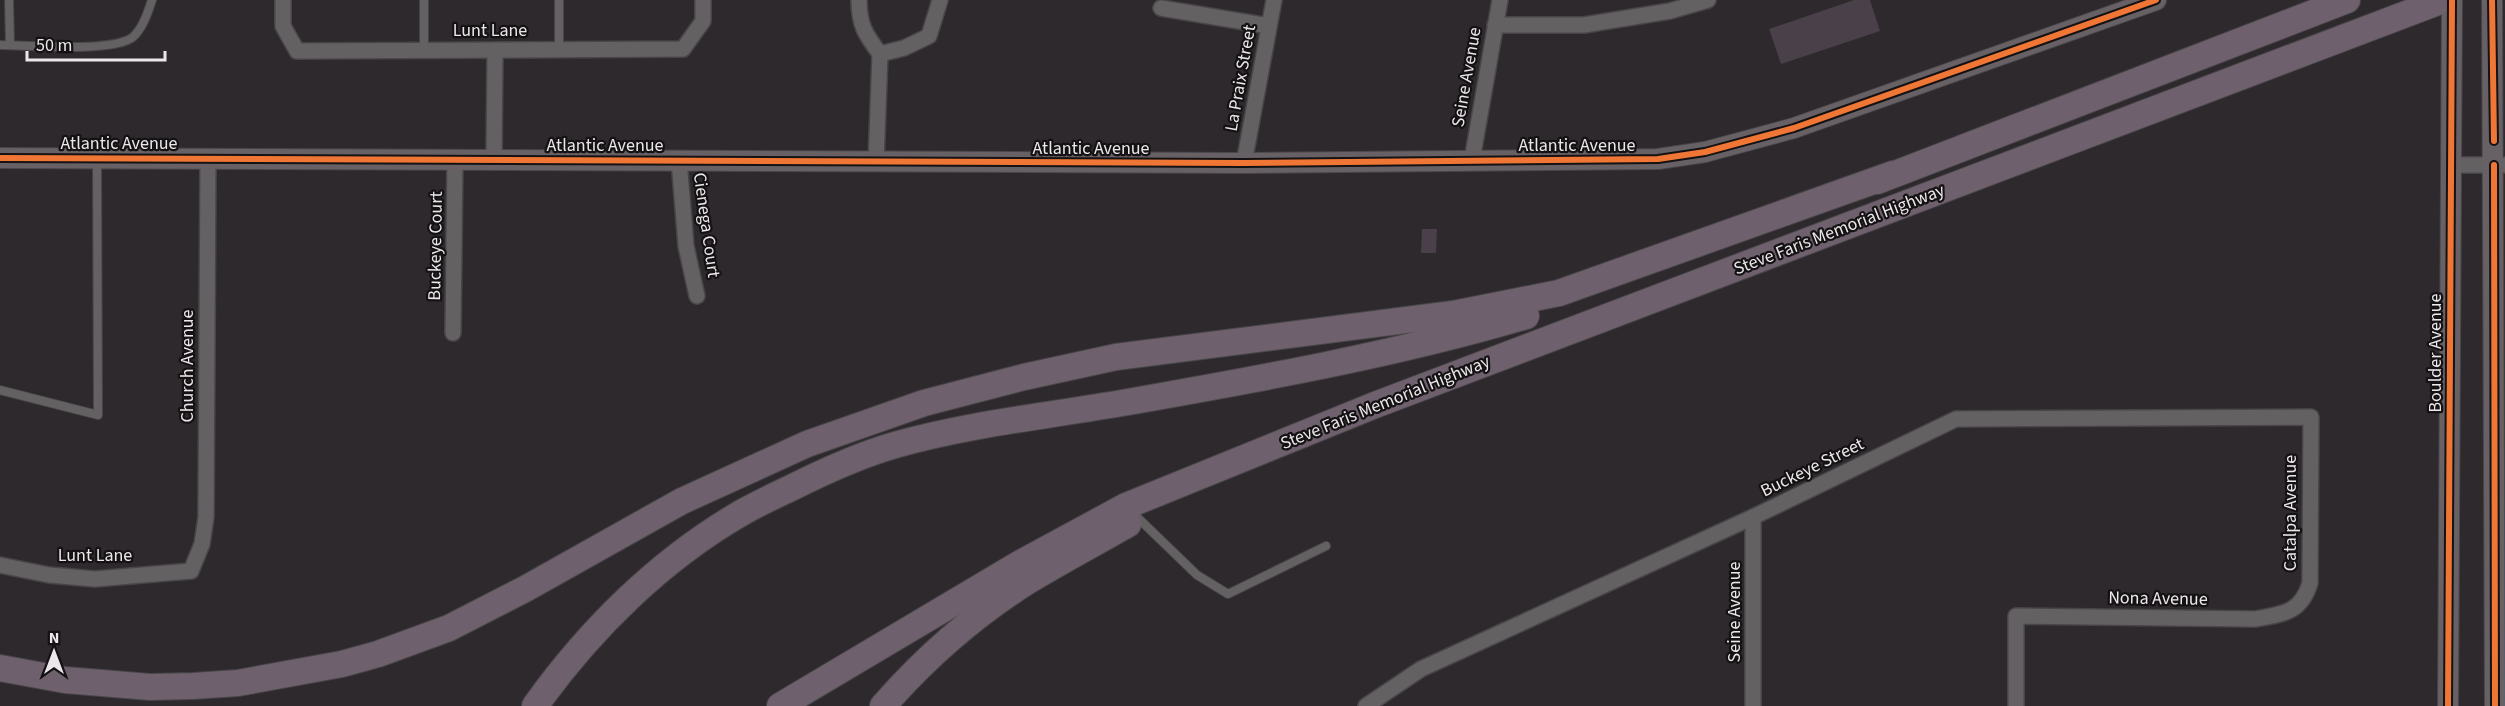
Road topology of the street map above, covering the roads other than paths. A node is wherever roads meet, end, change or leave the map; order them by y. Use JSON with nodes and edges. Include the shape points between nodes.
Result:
{"nodes":[{"id":1,"x":9,"y":0,"type":"edge"},
{"id":2,"x":152,"y":0,"type":"edge"},
{"id":3,"x":282,"y":0,"type":"edge"},
{"id":4,"x":424,"y":0,"type":"edge"},
{"id":5,"x":559,"y":0,"type":"edge"},
{"id":6,"x":703,"y":0,"type":"edge"},
{"id":7,"x":859,"y":0,"type":"edge"},
{"id":8,"x":940,"y":0,"type":"edge"},
{"id":9,"x":1274,"y":0,"type":"edge"},
{"id":10,"x":1500,"y":0,"type":"edge"},
{"id":11,"x":1708,"y":0,"type":"edge"},
{"id":12,"x":2156,"y":0,"type":"edge"},
{"id":13,"x":2347,"y":0,"type":"edge"},
{"id":14,"x":2443,"y":0,"type":"edge"},
{"id":15,"x":2452,"y":0,"type":"edge"},
{"id":16,"x":2492,"y":0,"type":"edge"},
{"id":17,"x":1161,"y":8,"type":"dead end"},
{"id":18,"x":1495,"y":25,"type":"junction"},
{"id":19,"x":1269,"y":26,"type":"junction"},
{"id":20,"x":0,"y":45,"type":"edge"},
{"id":21,"x":10,"y":45,"type":"junction"},
{"id":22,"x":424,"y":50,"type":"junction"},
{"id":23,"x":495,"y":50,"type":"junction"},
{"id":24,"x":559,"y":50,"type":"junction"},
{"id":25,"x":880,"y":54,"type":"junction"},
{"id":26,"x":0,"y":158,"type":"edge"},
{"id":27,"x":97,"y":158,"type":"junction"},
{"id":28,"x":208,"y":159,"type":"junction"},
{"id":29,"x":455,"y":159,"type":"junction"},
{"id":30,"x":494,"y":160,"type":"junction"},
{"id":31,"x":679,"y":160,"type":"junction"},
{"id":32,"x":1472,"y":160,"type":"junction"},
{"id":33,"x":876,"y":162,"type":"junction"},
{"id":34,"x":1244,"y":163,"type":"junction"},
{"id":35,"x":2451,"y":165,"type":"junction"},
{"id":36,"x":2499,"y":165,"type":"edge"},
{"id":37,"x":1893,"y":174,"type":"junction"},
{"id":38,"x":697,"y":296,"type":"dead end"},
{"id":39,"x":453,"y":333,"type":"dead end"},
{"id":40,"x":0,"y":390,"type":"edge"},
{"id":41,"x":2311,"y":417,"type":"joint"},
{"id":42,"x":1135,"y":511,"type":"junction"},
{"id":43,"x":1753,"y":517,"type":"junction"},
{"id":44,"x":1326,"y":546,"type":"dead end"},
{"id":45,"x":0,"y":564,"type":"edge"},
{"id":46,"x":191,"y":571,"type":"joint"},
{"id":47,"x":2298,"y":607,"type":"joint"},
{"id":48,"x":0,"y":668,"type":"edge"},
{"id":49,"x":535,"y":706,"type":"edge"},
{"id":50,"x":780,"y":706,"type":"edge"},
{"id":51,"x":883,"y":706,"type":"edge"},
{"id":52,"x":1366,"y":706,"type":"edge"},
{"id":53,"x":1753,"y":706,"type":"edge"},
{"id":54,"x":2016,"y":706,"type":"edge"},
{"id":55,"x":2448,"y":706,"type":"edge"},
{"id":56,"x":2495,"y":706,"type":"edge"}],
"edges":[{"from":1,"to":21,"type":"lane"},
{"from":2,"to":21,"type":"lane","via":[[147,17],[132,37],[109,46]]},
{"from":3,"to":22,"type":"street","name":"Lunt Lane","via":[[282,26],[297,51]]},
{"from":4,"to":22,"type":"lane"},
{"from":5,"to":24,"type":"lane"},
{"from":6,"to":24,"type":"street","name":"Lunt Lane","via":[[703,21],[683,49]]},
{"from":7,"to":25,"type":"street","via":[[859,18]]},
{"from":8,"to":25,"type":"street","via":[[928,36]]},
{"from":9,"to":19,"type":"street","name":"La Praix Street"},
{"from":10,"to":18,"type":"street","name":"Seine Avenue"},
{"from":11,"to":18,"type":"street","via":[[1670,11],[1584,25]]},
{"from":12,"to":32,"type":"street","name":"Atlantic Avenue","via":[[1750,142],[1658,159]]},
{"from":13,"to":37,"type":"highway","name":"Steve Faris Memorial Highway"},
{"from":14,"to":42,"type":"highway","name":"Steve Faris Memorial Highway","via":[[1522,348],[1237,461]]},
{"from":15,"to":35,"type":"street","name":"Boulder Avenue"},
{"from":16,"to":36,"type":"street"},
{"from":17,"to":19,"type":"street"},
{"from":18,"to":32,"type":"street","name":"Seine Avenue"},
{"from":19,"to":34,"type":"street","name":"La Praix Street"},
{"from":20,"to":21,"type":"lane"},
{"from":22,"to":23,"type":"street","name":"Lunt Lane"},
{"from":23,"to":24,"type":"street","name":"Lunt Lane"},
{"from":23,"to":30,"type":"street"},
{"from":25,"to":33,"type":"street"},
{"from":26,"to":27,"type":"street","name":"Atlantic Avenue"},
{"from":27,"to":28,"type":"street","name":"Atlantic Avenue"},
{"from":27,"to":40,"type":"lane","via":[[98,415]]},
{"from":28,"to":29,"type":"street","name":"Atlantic Avenue"},
{"from":28,"to":46,"type":"street","name":"Church Avenue","via":[[206,517],[202,544]]},
{"from":29,"to":30,"type":"street","name":"Atlantic Avenue"},
{"from":29,"to":39,"type":"street","name":"Buckeye Court"},
{"from":30,"to":31,"type":"street","name":"Atlantic Avenue"},
{"from":31,"to":33,"type":"street","name":"Atlantic Avenue"},
{"from":31,"to":38,"type":"street","name":"Cienega Court","via":[[686,246]]},
{"from":32,"to":34,"type":"street","name":"Atlantic Avenue"},
{"from":33,"to":34,"type":"street","name":"Atlantic Avenue"},
{"from":35,"to":36,"type":"street"},
{"from":35,"to":55,"type":"street","name":"Boulder Avenue"},
{"from":36,"to":56,"type":"street"},
{"from":37,"to":48,"type":"highway","via":[[1559,293],[1453,314],[1116,357],[924,403],[807,444],[682,501],[449,628],[342,664],[250,681],[150,687],[65,680]]},
{"from":37,"to":49,"type":"highway","via":[[1562,305],[1509,321],[1393,351],[1292,371],[982,425],[893,446],[824,471],[742,512],[666,566],[609,617]]},
{"from":41,"to":43,"type":"street","name":"Buckeye Street","via":[[1956,418]]},
{"from":41,"to":47,"type":"street","name":"Catalpa Avenue","via":[[2310,583]]},
{"from":42,"to":44,"type":"lane","via":[[1197,575],[1228,594]]},
{"from":42,"to":50,"type":"highway","via":[[1018,564]]},
{"from":42,"to":51,"type":"highway","via":[[995,604],[936,652]]},
{"from":43,"to":52,"type":"street","name":"Buckeye Street","via":[[1422,669]]},
{"from":43,"to":53,"type":"street","name":"Seine Avenue"},
{"from":45,"to":46,"type":"street","name":"Lunt Lane","via":[[50,575],[95,579]]},
{"from":47,"to":54,"type":"street","name":"Nona Avenue","via":[[2256,619],[2016,616]]}]}
